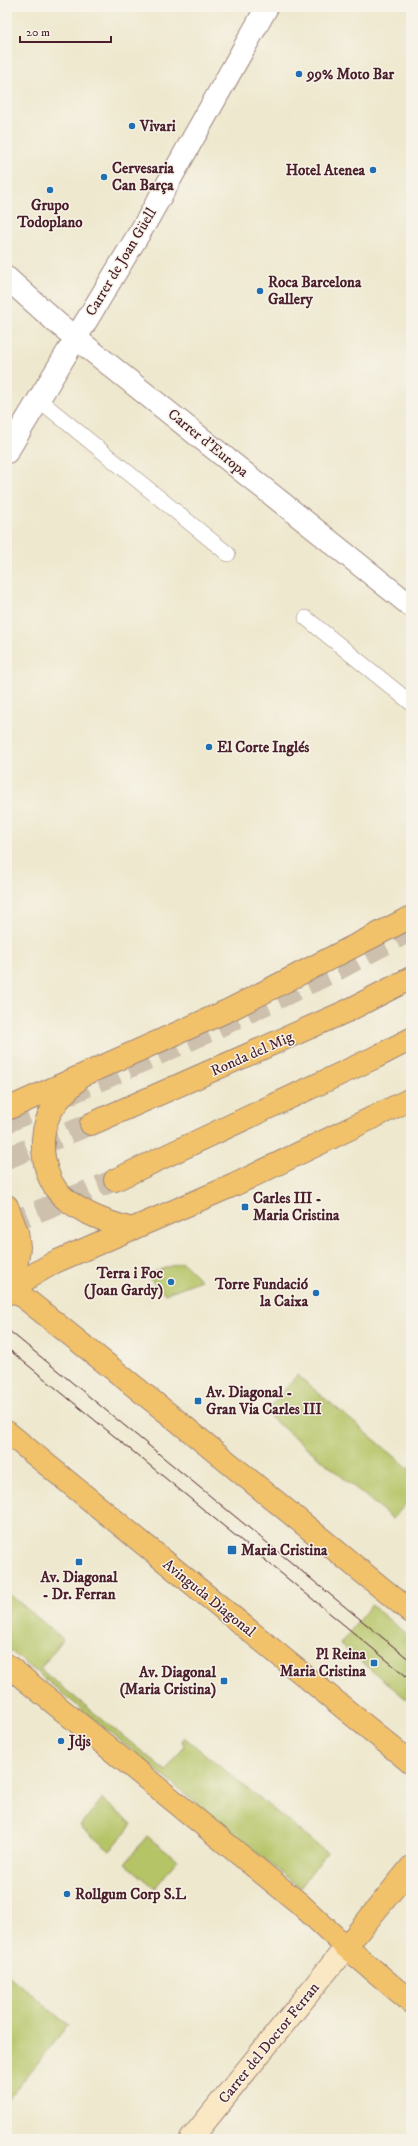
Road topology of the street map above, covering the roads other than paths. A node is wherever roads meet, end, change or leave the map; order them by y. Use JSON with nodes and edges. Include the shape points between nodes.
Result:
{"nodes":[{"id":1,"x":267,"y":7,"type":"edge"},
{"id":2,"x":7,"y":278,"type":"edge"},
{"id":3,"x":75,"y":337,"type":"junction"},
{"id":4,"x":38,"y":399,"type":"junction"},
{"id":5,"x":7,"y":452,"type":"edge"},
{"id":6,"x":228,"y":554,"type":"dead end"},
{"id":7,"x":410,"y":602,"type":"edge"},
{"id":8,"x":306,"y":618,"type":"dead end"},
{"id":9,"x":411,"y":703,"type":"edge"},
{"id":10,"x":411,"y":917,"type":"edge"},
{"id":11,"x":411,"y":978,"type":"edge"},
{"id":12,"x":411,"y":1039,"type":"edge"},
{"id":13,"x":84,"y":1075,"type":"junction"},
{"id":14,"x":411,"y":1099,"type":"edge"},
{"id":15,"x":7,"y":1109,"type":"edge"},
{"id":16,"x":91,"y":1124,"type":"tunnel mouth"},
{"id":17,"x":115,"y":1180,"type":"tunnel mouth"},
{"id":18,"x":7,"y":1206,"type":"edge"},
{"id":19,"x":132,"y":1229,"type":"junction"},
{"id":20,"x":9,"y":1289,"type":"edge"},
{"id":21,"x":7,"y":1432,"type":"edge"},
{"id":22,"x":411,"y":1612,"type":"edge"},
{"id":23,"x":7,"y":1665,"type":"edge"},
{"id":24,"x":411,"y":1764,"type":"edge"},
{"id":25,"x":411,"y":1867,"type":"edge"},
{"id":26,"x":346,"y":1947,"type":"junction"},
{"id":27,"x":411,"y":2002,"type":"edge"},
{"id":28,"x":190,"y":2139,"type":"edge"}],
"edges":[{"from":1,"to":3,"type":"street","name":"Carrer de Joan Güell","via":[[146,222]]},
{"from":2,"to":3,"type":"street","name":"Carrer d'Europa"},
{"from":3,"to":4,"type":"street","name":"Carrer de Joan Güell"},
{"from":3,"to":7,"type":"street","name":"Carrer d'Europa"},
{"from":4,"to":5,"type":"street","name":"Carrer de Joan Güell"},
{"from":4,"to":6,"type":"lane"},
{"from":8,"to":9,"type":"lane"},
{"from":10,"to":13,"type":"main road","via":[[229,1010]]},
{"from":11,"to":16,"type":"main road","name":"Ronda del Mig","via":[[340,1014]]},
{"from":12,"to":17,"type":"main road"},
{"from":13,"to":15,"type":"main road"},
{"from":13,"to":19,"type":"main road","via":[[70,1087],[47,1120],[44,1132],[45,1165],[56,1189],[78,1208]]},
{"from":14,"to":19,"type":"main road","via":[[234,1185]]},
{"from":18,"to":20,"type":"main road","via":[[17,1232],[19,1247]]},
{"from":19,"to":20,"type":"main road","via":[[55,1262]]},
{"from":20,"to":22,"type":"main road","via":[[180,1423]]},
{"from":21,"to":24,"type":"main road","name":"Avinguda Diagonal"},
{"from":23,"to":26,"type":"main road","via":[[299,1903]]},
{"from":25,"to":26,"type":"main road"},
{"from":26,"to":27,"type":"main road"},
{"from":26,"to":28,"type":"street","name":"Carrer del Doctor Ferran"}]}
